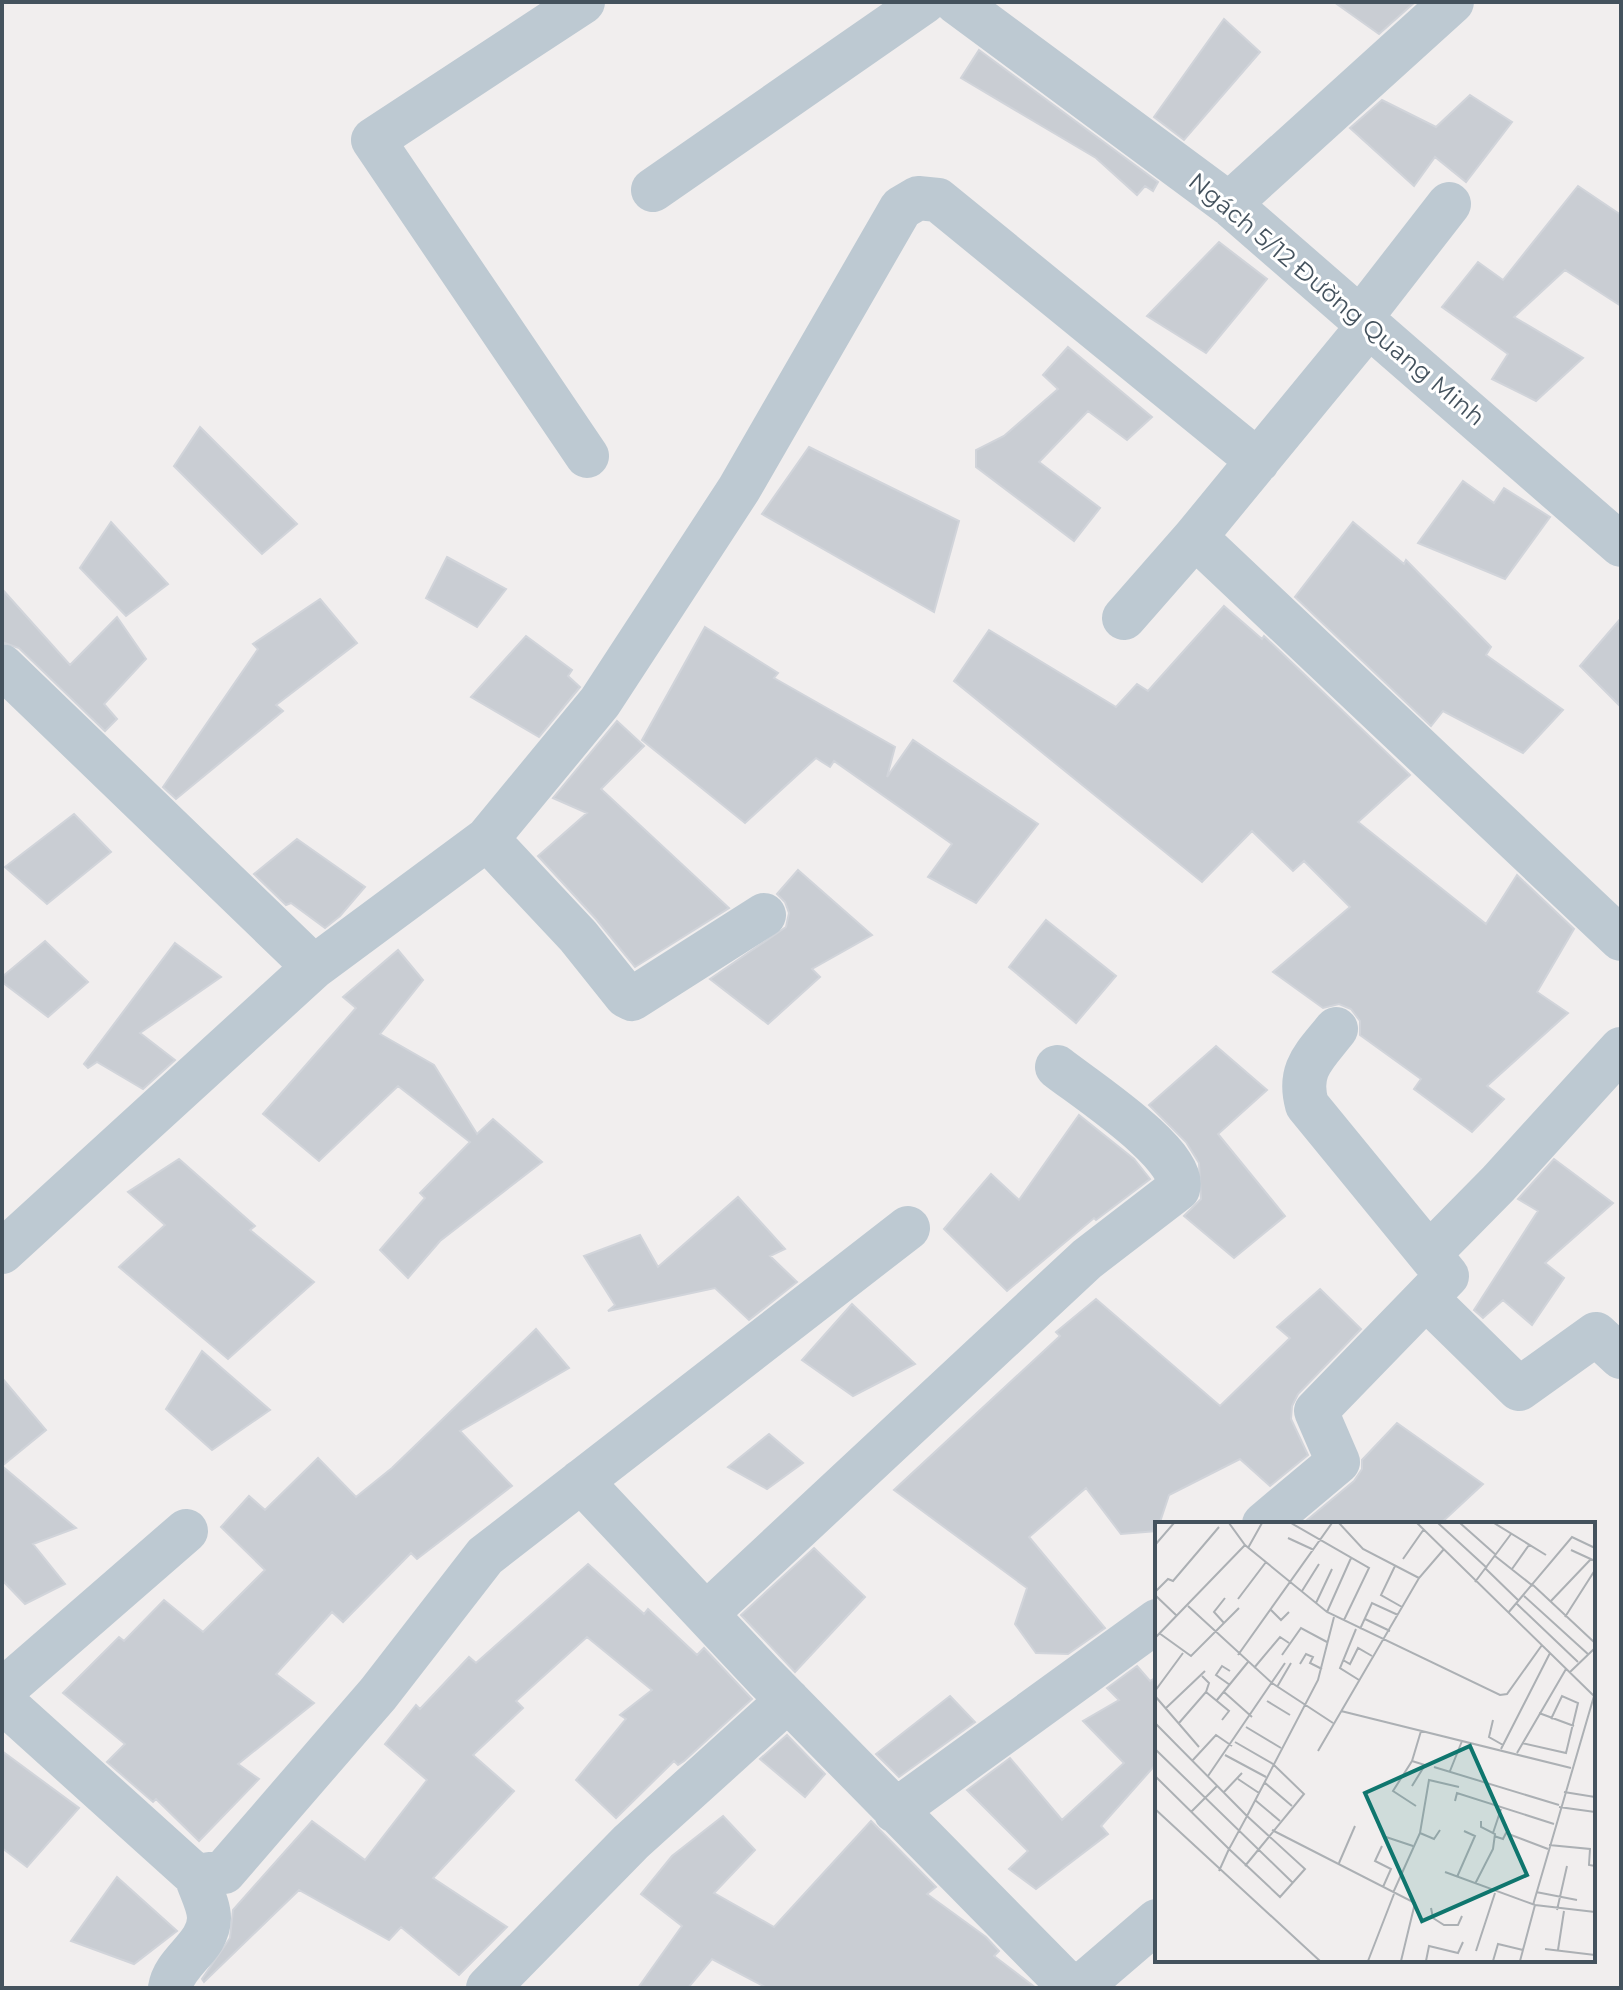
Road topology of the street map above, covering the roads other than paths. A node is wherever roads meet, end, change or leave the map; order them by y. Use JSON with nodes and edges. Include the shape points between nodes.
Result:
{"nodes":[{"id":1,"x":583,"y":2,"type":"edge"},
{"id":2,"x":924,"y":2,"type":"edge"},
{"id":3,"x":956,"y":2,"type":"edge"},
{"id":4,"x":1452,"y":2,"type":"edge"},
{"id":5,"x":653,"y":190,"type":"dead end"},
{"id":6,"x":1229,"y":204,"type":"junction"},
{"id":7,"x":1449,"y":204,"type":"dead end"},
{"id":8,"x":1366,"y":320,"type":"junction"},
{"id":9,"x":587,"y":456,"type":"dead end"},
{"id":10,"x":1258,"y":461,"type":"junction"},
{"id":11,"x":1195,"y":537,"type":"junction"},
{"id":12,"x":1621,"y":545,"type":"edge"},
{"id":13,"x":1124,"y":618,"type":"dead end"},
{"id":14,"x":2,"y":666,"type":"edge"},
{"id":15,"x":487,"y":839,"type":"junction"},
{"id":16,"x":764,"y":915,"type":"dead end"},
{"id":17,"x":1621,"y":939,"type":"edge"},
{"id":18,"x":314,"y":967,"type":"junction"},
{"id":19,"x":1336,"y":1029,"type":"dead end"},
{"id":20,"x":1621,"y":1049,"type":"edge"},
{"id":21,"x":1057,"y":1067,"type":"dead end"},
{"id":22,"x":908,"y":1228,"type":"dead end"},
{"id":23,"x":2,"y":1252,"type":"edge"},
{"id":24,"x":1429,"y":1254,"type":"junction"},
{"id":25,"x":1426,"y":1298,"type":"junction"},
{"id":26,"x":1621,"y":1357,"type":"edge"},
{"id":27,"x":581,"y":1481,"type":"junction"},
{"id":28,"x":1266,"y":1522,"type":"edge"},
{"id":29,"x":186,"y":1531,"type":"dead end"},
{"id":30,"x":706,"y":1614,"type":"junction"},
{"id":31,"x":1155,"y":1622,"type":"edge"},
{"id":32,"x":788,"y":1700,"type":"junction"},
{"id":33,"x":4,"y":1707,"type":"edge"},
{"id":34,"x":895,"y":1811,"type":"junction"},
{"id":35,"x":196,"y":1876,"type":"junction"},
{"id":36,"x":1155,"y":1923,"type":"edge"},
{"id":37,"x":170,"y":1988,"type":"edge"},
{"id":38,"x":488,"y":1988,"type":"edge"},
{"id":39,"x":1071,"y":1988,"type":"edge"},
{"id":40,"x":1079,"y":1988,"type":"edge"}],
"edges":[{"from":1,"to":9,"type":"street","via":[[373,140]]},
{"from":2,"to":5,"type":"street"},
{"from":3,"to":6,"type":"street","name":"Ngách 5/12 Đường Quang Minh"},
{"from":4,"to":6,"type":"street"},
{"from":6,"to":8,"type":"street","name":"Ngách 5/12 Đường Quang Minh"},
{"from":7,"to":8,"type":"street"},
{"from":8,"to":10,"type":"street"},
{"from":8,"to":12,"type":"street","name":"Ngách 5/12 Đường Quang Minh"},
{"from":10,"to":11,"type":"street"},
{"from":10,"to":15,"type":"street","via":[[938,200],[918,198],[901,208],[871,255],[739,489],[600,702]]},
{"from":11,"to":13,"type":"street"},
{"from":11,"to":17,"type":"street"},
{"from":14,"to":18,"type":"street"},
{"from":15,"to":16,"type":"street","via":[[632,999]]},
{"from":15,"to":18,"type":"street"},
{"from":18,"to":23,"type":"street"},
{"from":19,"to":24,"type":"street","via":[[1306,1069],[1302,1080],[1307,1105]]},
{"from":20,"to":24,"type":"street"},
{"from":21,"to":30,"type":"street","via":[[1164,1151],[1179,1176],[1178,1189],[1087,1259]]},
{"from":22,"to":27,"type":"street"},
{"from":24,"to":25,"type":"street","via":[[1447,1276]]},
{"from":25,"to":26,"type":"street","via":[[1519,1389],[1596,1334]]},
{"from":25,"to":28,"type":"street","via":[[1316,1411],[1338,1462]]},
{"from":27,"to":30,"type":"street"},
{"from":27,"to":35,"type":"street","via":[[485,1556],[378,1694],[224,1872]]},
{"from":29,"to":33,"type":"street"},
{"from":30,"to":32,"type":"street"},
{"from":31,"to":34,"type":"street"},
{"from":32,"to":34,"type":"street"},
{"from":32,"to":38,"type":"street","via":[[631,1842]]},
{"from":33,"to":35,"type":"street"},
{"from":34,"to":39,"type":"street"},
{"from":35,"to":37,"type":"street","via":[[209,1918],[205,1936],[172,1976]]},
{"from":36,"to":40,"type":"street"}]}
